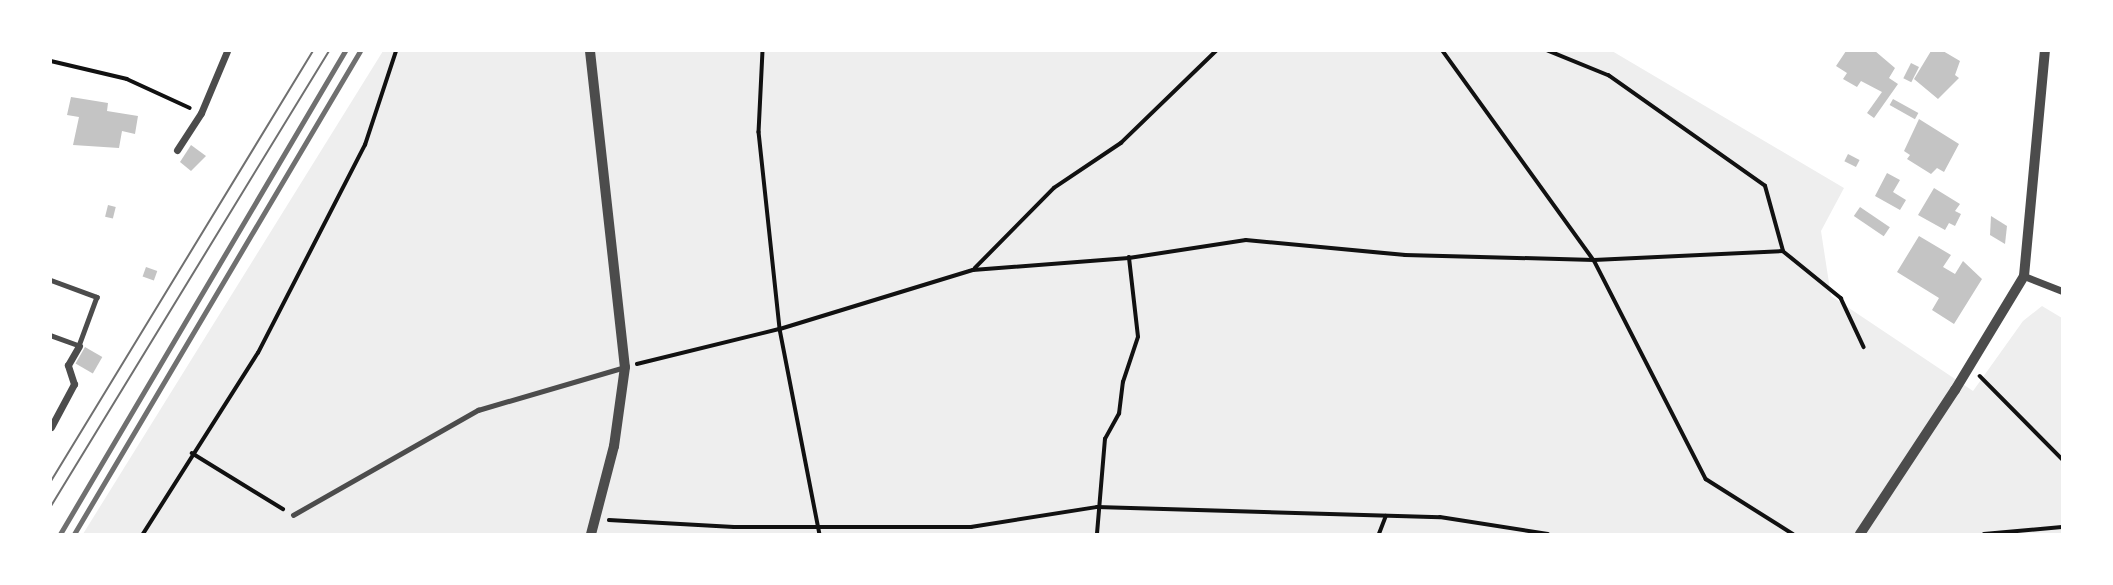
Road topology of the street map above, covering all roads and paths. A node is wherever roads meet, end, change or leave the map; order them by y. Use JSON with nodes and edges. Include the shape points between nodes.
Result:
{"nodes":[{"id":1,"x":228,"y":51,"type":"edge"},
{"id":2,"x":396,"y":51,"type":"edge"},
{"id":3,"x":590,"y":51,"type":"edge"},
{"id":4,"x":763,"y":51,"type":"edge"},
{"id":5,"x":1216,"y":51,"type":"edge"},
{"id":6,"x":1443,"y":51,"type":"edge"},
{"id":7,"x":1548,"y":51,"type":"edge"},
{"id":8,"x":2045,"y":51,"type":"edge"},
{"id":9,"x":51,"y":61,"type":"edge"},
{"id":10,"x":201,"y":113,"type":"junction"},
{"id":11,"x":177,"y":150,"type":"dead end"},
{"id":12,"x":1783,"y":251,"type":"junction"},
{"id":13,"x":1129,"y":258,"type":"junction"},
{"id":14,"x":1594,"y":260,"type":"junction"},
{"id":15,"x":973,"y":270,"type":"junction"},
{"id":16,"x":2024,"y":276,"type":"junction"},
{"id":17,"x":51,"y":280,"type":"edge"},
{"id":18,"x":2062,"y":291,"type":"edge"},
{"id":19,"x":780,"y":330,"type":"junction"},
{"id":20,"x":51,"y":337,"type":"edge"},
{"id":21,"x":79,"y":346,"type":"junction"},
{"id":22,"x":1864,"y":347,"type":"dead end"},
{"id":23,"x":625,"y":367,"type":"junction"},
{"id":24,"x":1969,"y":368,"type":"junction"},
{"id":25,"x":51,"y":427,"type":"edge"},
{"id":26,"x":192,"y":453,"type":"junction"},
{"id":27,"x":2062,"y":459,"type":"edge"},
{"id":28,"x":1097,"y":507,"type":"junction"},
{"id":29,"x":293,"y":515,"type":"joint"},
{"id":30,"x":1387,"y":516,"type":"junction"},
{"id":31,"x":597,"y":519,"type":"junction"},
{"id":32,"x":821,"y":527,"type":"junction"},
{"id":33,"x":2062,"y":527,"type":"edge"},
{"id":34,"x":143,"y":534,"type":"edge"},
{"id":35,"x":591,"y":534,"type":"edge"},
{"id":36,"x":821,"y":534,"type":"edge"},
{"id":37,"x":1097,"y":534,"type":"edge"},
{"id":38,"x":1379,"y":534,"type":"edge"},
{"id":39,"x":1548,"y":534,"type":"edge"},
{"id":40,"x":1793,"y":534,"type":"edge"},
{"id":41,"x":1860,"y":534,"type":"edge"},
{"id":42,"x":1983,"y":534,"type":"edge"}],
"edges":[{"from":1,"to":10,"type":"street"},
{"from":2,"to":26,"type":"path","via":[[365,145],[340,197],[303,258],[258,353]]},
{"from":3,"to":23,"type":"street"},
{"from":4,"to":19,"type":"path","via":[[759,132]]},
{"from":5,"to":15,"type":"path","via":[[1121,143],[1054,188]]},
{"from":6,"to":14,"type":"path"},
{"from":7,"to":12,"type":"path","via":[[1609,76],[1765,186]]},
{"from":8,"to":16,"type":"street"},
{"from":9,"to":10,"type":"path","via":[[127,79]]},
{"from":10,"to":11,"type":"street"},
{"from":12,"to":14,"type":"path"},
{"from":12,"to":22,"type":"path","via":[[1841,298]]},
{"from":13,"to":14,"type":"path","via":[[1245,240],[1405,255]]},
{"from":13,"to":15,"type":"path"},
{"from":13,"to":28,"type":"path","via":[[1138,337],[1123,382],[1119,414],[1105,439]]},
{"from":14,"to":40,"type":"path","via":[[1706,479]]},
{"from":15,"to":19,"type":"path"},
{"from":16,"to":18,"type":"street"},
{"from":16,"to":24,"type":"street"},
{"from":17,"to":21,"type":"lane","via":[[97,296]]},
{"from":19,"to":23,"type":"path"},
{"from":19,"to":32,"type":"path"},
{"from":20,"to":21,"type":"lane"},
{"from":21,"to":25,"type":"street","via":[[68,365],[74,384]]},
{"from":23,"to":29,"type":"lane","via":[[478,410]]},
{"from":23,"to":31,"type":"street"},
{"from":24,"to":27,"type":"path","via":[[2010,402]]},
{"from":24,"to":41,"type":"street"},
{"from":26,"to":29,"type":"path"},
{"from":26,"to":34,"type":"path"},
{"from":28,"to":30,"type":"path"},
{"from":28,"to":32,"type":"path","via":[[971,527]]},
{"from":28,"to":37,"type":"path"},
{"from":30,"to":38,"type":"path"},
{"from":30,"to":39,"type":"path","via":[[1440,517]]},
{"from":31,"to":32,"type":"path"},
{"from":31,"to":35,"type":"street"},
{"from":32,"to":36,"type":"path"},
{"from":33,"to":42,"type":"path"}]}
